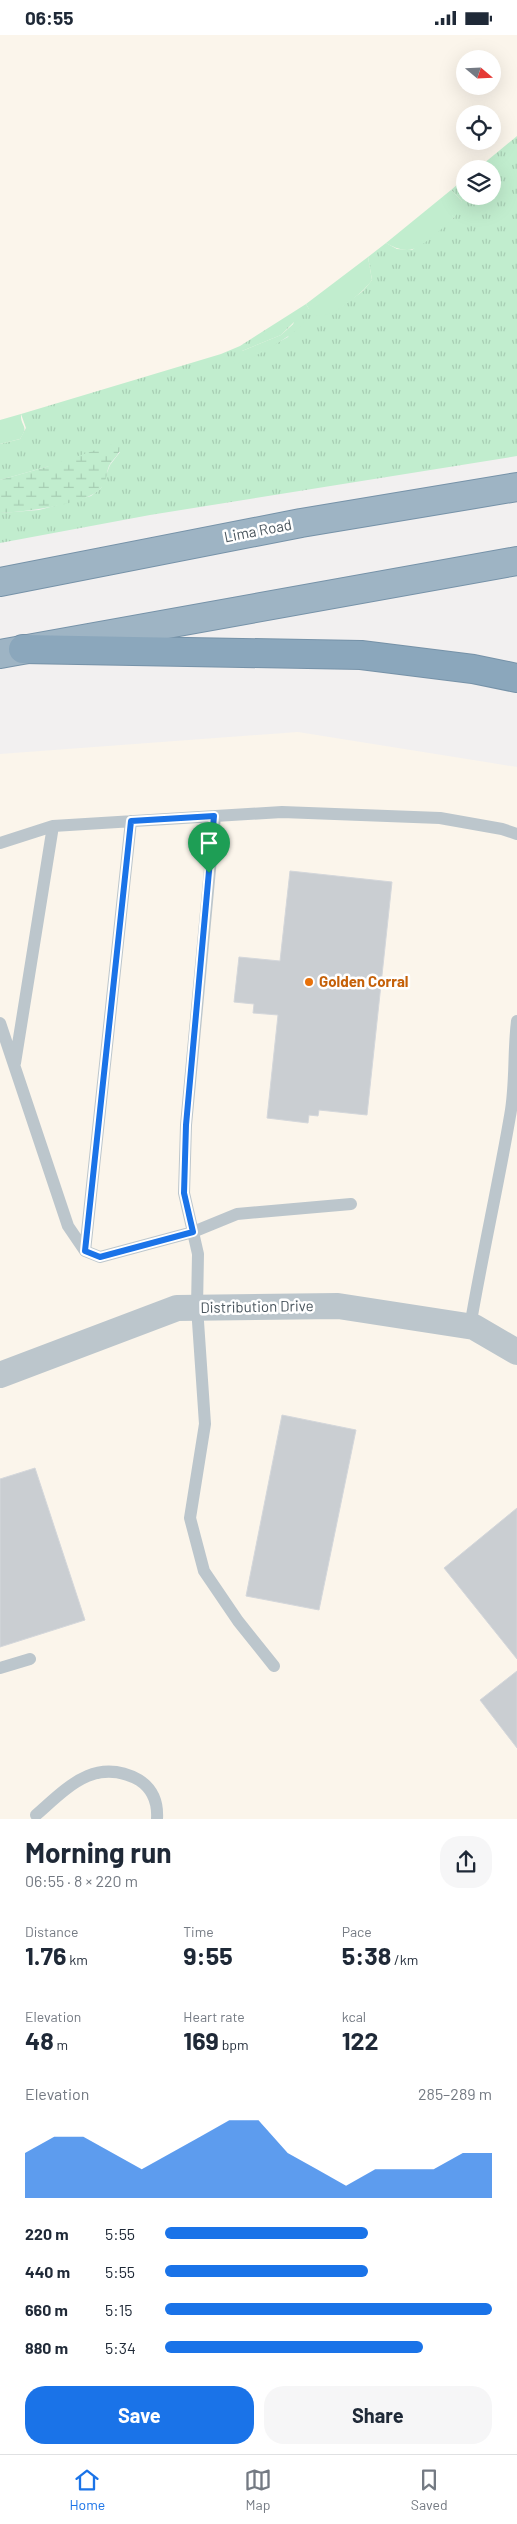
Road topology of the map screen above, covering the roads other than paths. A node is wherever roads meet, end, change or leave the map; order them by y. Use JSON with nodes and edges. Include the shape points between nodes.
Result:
{"nodes":[{"id":1,"x":517,"y":487,"type":"edge"},
{"id":2,"x":517,"y":561,"type":"edge"},
{"id":3,"x":0,"y":582,"type":"edge"},
{"id":4,"x":11,"y":651,"type":"edge"},
{"id":5,"x":517,"y":678,"type":"edge"},
{"id":6,"x":214,"y":816,"type":"junction"},
{"id":7,"x":131,"y":821,"type":"junction"},
{"id":8,"x":53,"y":826,"type":"junction"},
{"id":9,"x":517,"y":834,"type":"edge"},
{"id":10,"x":0,"y":843,"type":"edge"},
{"id":11,"x":517,"y":1021,"type":"edge"},
{"id":12,"x":0,"y":1023,"type":"edge"},
{"id":13,"x":15,"y":1064,"type":"junction"},
{"id":14,"x":352,"y":1204,"type":"dead end"},
{"id":15,"x":193,"y":1232,"type":"junction"},
{"id":16,"x":85,"y":1251,"type":"junction"},
{"id":17,"x":197,"y":1307,"type":"junction"},
{"id":18,"x":470,"y":1327,"type":"junction"},
{"id":19,"x":517,"y":1352,"type":"edge"},
{"id":20,"x":0,"y":1375,"type":"edge"},
{"id":21,"x":30,"y":1659,"type":"dead end"},
{"id":22,"x":274,"y":1666,"type":"dead end"},
{"id":23,"x":0,"y":1669,"type":"edge"},
{"id":24,"x":32,"y":1818,"type":"edge"},
{"id":25,"x":157,"y":1819,"type":"edge"}],
"edges":[{"from":1,"to":3,"type":"highway","name":"Lima Road","via":[[301,523]]},
{"from":2,"to":4,"type":"highway"},
{"from":4,"to":5,"type":"highway","via":[[361,655]]},
{"from":6,"to":7,"type":"lane"},
{"from":6,"to":9,"type":"lane","via":[[282,812],[440,818]]},
{"from":6,"to":15,"type":"lane","via":[[186,1125],[184,1193]]},
{"from":7,"to":8,"type":"lane"},
{"from":7,"to":16,"type":"lane"},
{"from":8,"to":10,"type":"lane"},
{"from":8,"to":13,"type":"lane"},
{"from":11,"to":18,"type":"lane","via":[[513,1048],[516,1076],[510,1116]]},
{"from":12,"to":13,"type":"lane"},
{"from":13,"to":16,"type":"lane","via":[[68,1226]]},
{"from":14,"to":15,"type":"lane","via":[[237,1214]]},
{"from":15,"to":16,"type":"lane","via":[[100,1257]]},
{"from":15,"to":17,"type":"lane","via":[[198,1254]]},
{"from":17,"to":18,"type":"street","name":"Distribution Drive","via":[[338,1306]]},
{"from":17,"to":20,"type":"street","name":"Distribution Drive","via":[[177,1308]]},
{"from":17,"to":22,"type":"lane","via":[[205,1424],[190,1518],[204,1571]]},
{"from":18,"to":19,"type":"street","name":"Distribution Drive"},
{"from":21,"to":23,"type":"lane"},
{"from":24,"to":25,"type":"lane","via":[[65,1789],[83,1777],[102,1771],[125,1773],[148,1786],[158,1807]]}]}
